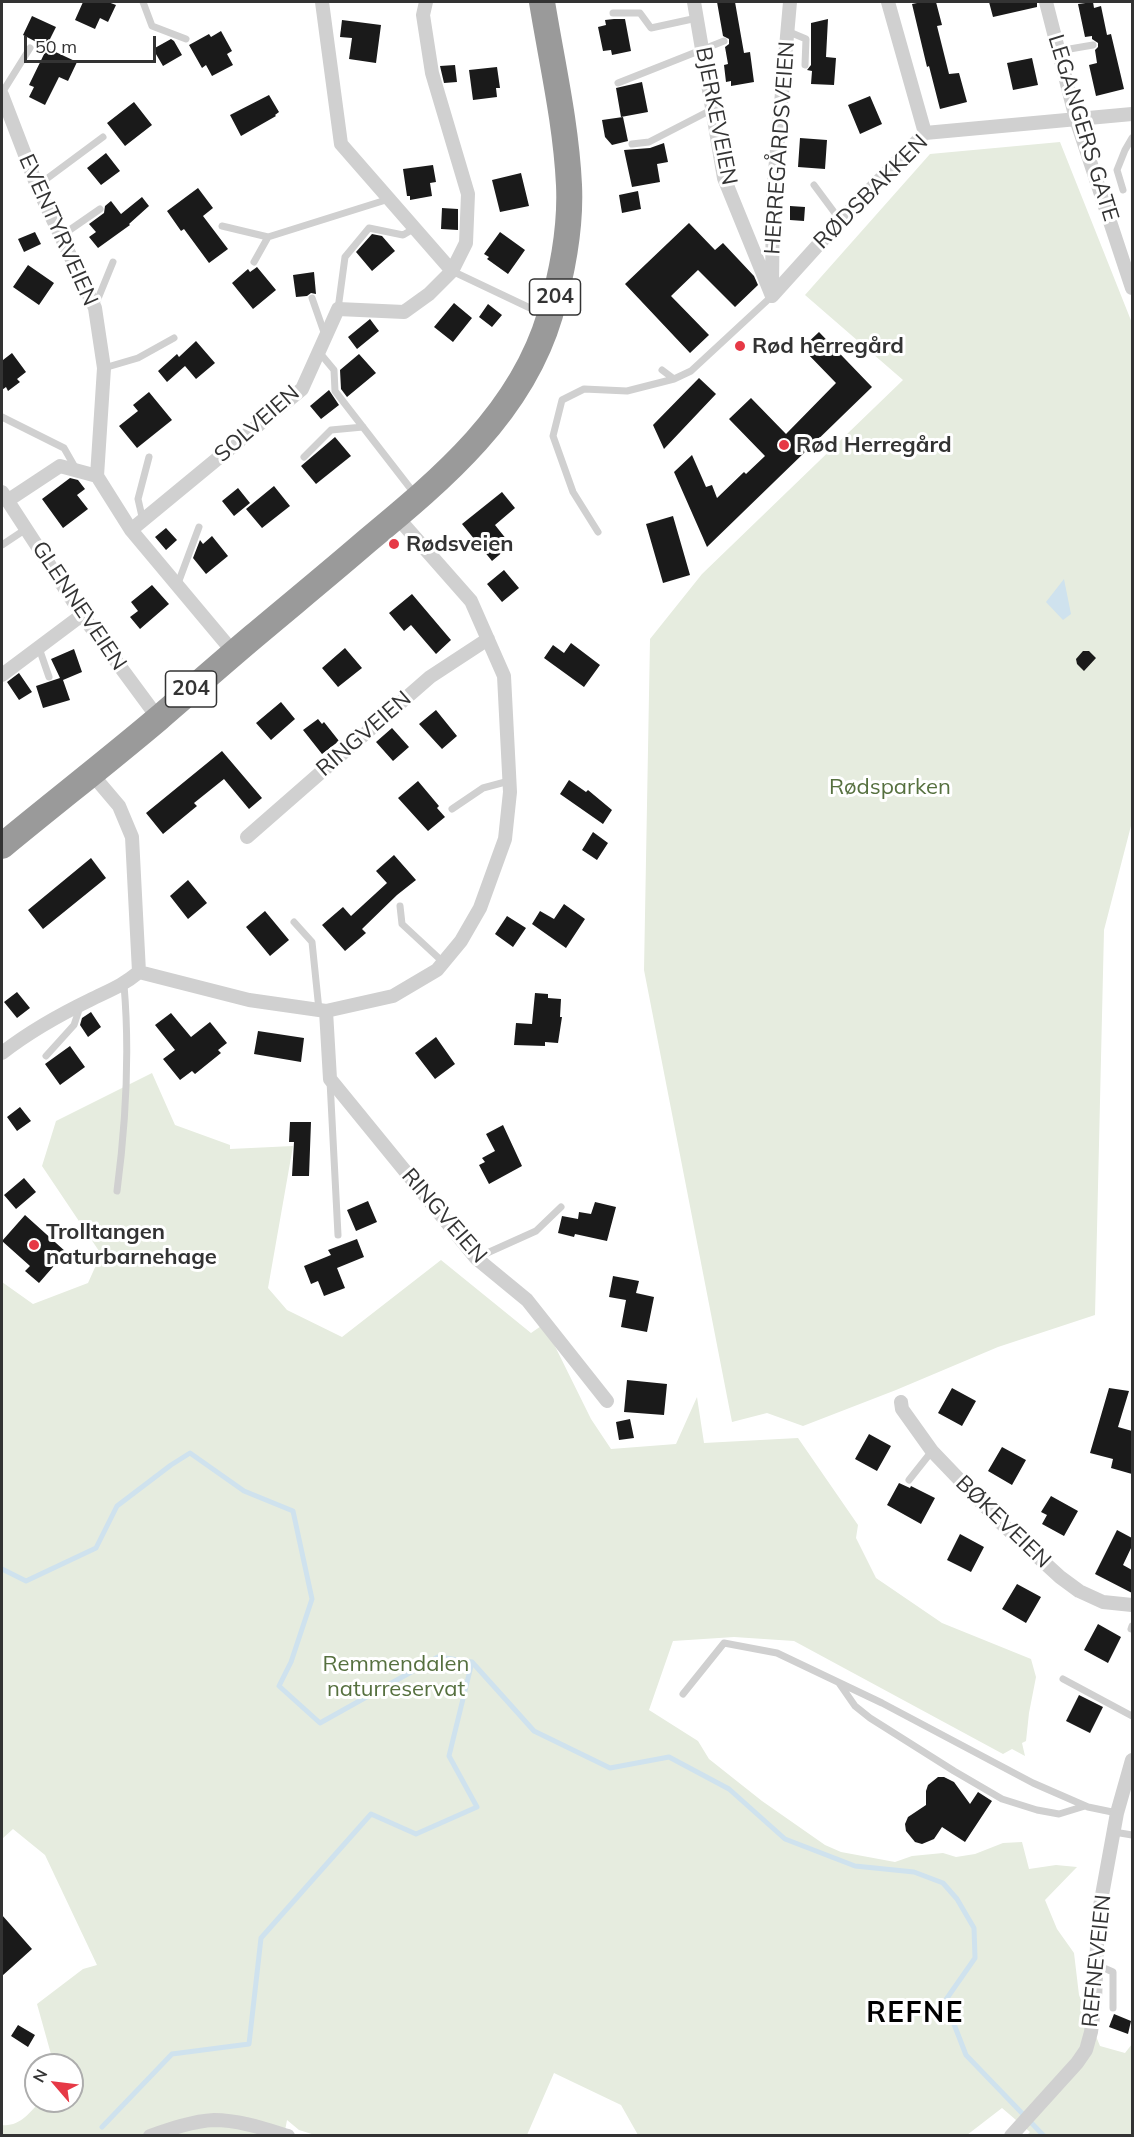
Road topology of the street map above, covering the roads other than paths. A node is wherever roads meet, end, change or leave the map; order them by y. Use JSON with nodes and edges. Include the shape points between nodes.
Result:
{"nodes":[{"id":1,"x":143,"y":2,"type":"edge"},
{"id":2,"x":322,"y":2,"type":"edge"},
{"id":3,"x":426,"y":2,"type":"edge"},
{"id":4,"x":542,"y":2,"type":"edge"},
{"id":5,"x":694,"y":2,"type":"edge"},
{"id":6,"x":790,"y":2,"type":"edge"},
{"id":7,"x":888,"y":2,"type":"edge"},
{"id":8,"x":1046,"y":2,"type":"edge"},
{"id":9,"x":613,"y":13,"type":"dead end"},
{"id":10,"x":697,"y":18,"type":"junction"},
{"id":11,"x":787,"y":31,"type":"junction"},
{"id":12,"x":186,"y":39,"type":"dead end"},
{"id":13,"x":724,"y":41,"type":"dead end"},
{"id":14,"x":1094,"y":45,"type":"dead end"},
{"id":15,"x":30,"y":48,"type":"dead end"},
{"id":16,"x":702,"y":49,"type":"junction"},
{"id":17,"x":1058,"y":51,"type":"junction"},
{"id":18,"x":805,"y":65,"type":"dead end"},
{"id":19,"x":618,"y":83,"type":"dead end"},
{"id":20,"x":2,"y":94,"type":"edge"},
{"id":21,"x":713,"y":110,"type":"junction"},
{"id":22,"x":1132,"y":114,"type":"edge"},
{"id":23,"x":1076,"y":119,"type":"junction"},
{"id":24,"x":925,"y":133,"type":"junction"},
{"id":25,"x":103,"y":137,"type":"dead end"},
{"id":26,"x":1132,"y":138,"type":"edge"},
{"id":27,"x":632,"y":144,"type":"dead end"},
{"id":28,"x":814,"y":185,"type":"dead end"},
{"id":29,"x":37,"y":186,"type":"junction"},
{"id":30,"x":1123,"y":190,"type":"dead end"},
{"id":31,"x":389,"y":199,"type":"junction"},
{"id":32,"x":100,"y":209,"type":"dead end"},
{"id":33,"x":840,"y":220,"type":"junction"},
{"id":34,"x":222,"y":226,"type":"dead end"},
{"id":35,"x":415,"y":228,"type":"junction"},
{"id":36,"x":61,"y":236,"type":"junction"},
{"id":37,"x":268,"y":237,"type":"junction"},
{"id":38,"x":113,"y":262,"type":"dead end"},
{"id":39,"x":254,"y":262,"type":"dead end"},
{"id":40,"x":452,"y":271,"type":"junction"},
{"id":41,"x":1132,"y":288,"type":"edge"},
{"id":42,"x":772,"y":296,"type":"junction"},
{"id":43,"x":312,"y":298,"type":"dead end"},
{"id":44,"x":94,"y":308,"type":"junction"},
{"id":45,"x":530,"y":308,"type":"dead end"},
{"id":46,"x":338,"y":309,"type":"junction"},
{"id":47,"x":326,"y":337,"type":"junction"},
{"id":48,"x":174,"y":338,"type":"dead end"},
{"id":49,"x":319,"y":352,"type":"junction"},
{"id":50,"x":104,"y":368,"type":"junction"},
{"id":51,"x":662,"y":370,"type":"dead end"},
{"id":52,"x":674,"y":379,"type":"junction"},
{"id":53,"x":2,"y":417,"type":"edge"},
{"id":54,"x":363,"y":428,"type":"junction"},
{"id":55,"x":149,"y":457,"type":"dead end"},
{"id":56,"x":304,"y":457,"type":"dead end"},
{"id":57,"x":78,"y":471,"type":"junction"},
{"id":58,"x":97,"y":476,"type":"junction"},
{"id":59,"x":4,"y":496,"type":"edge"},
{"id":60,"x":418,"y":498,"type":"junction"},
{"id":61,"x":397,"y":517,"type":"junction"},
{"id":62,"x":143,"y":520,"type":"junction"},
{"id":63,"x":199,"y":527,"type":"dead end"},
{"id":64,"x":26,"y":529,"type":"junction"},
{"id":65,"x":131,"y":530,"type":"junction"},
{"id":66,"x":598,"y":532,"type":"dead end"},
{"id":67,"x":2,"y":545,"type":"edge"},
{"id":68,"x":177,"y":586,"type":"junction"},
{"id":69,"x":82,"y":615,"type":"junction"},
{"id":70,"x":488,"y":639,"type":"junction"},
{"id":71,"x":39,"y":648,"type":"junction"},
{"id":72,"x":234,"y":653,"type":"junction"},
{"id":73,"x":2,"y":675,"type":"edge"},
{"id":74,"x":49,"y":677,"type":"dead end"},
{"id":75,"x":158,"y":718,"type":"junction"},
{"id":76,"x":91,"y":773,"type":"junction"},
{"id":77,"x":509,"y":781,"type":"junction"},
{"id":78,"x":452,"y":809,"type":"dead end"},
{"id":79,"x":247,"y":837,"type":"dead end"},
{"id":80,"x":2,"y":846,"type":"edge"},
{"id":81,"x":400,"y":906,"type":"dead end"},
{"id":82,"x":294,"y":922,"type":"dead end"},
{"id":83,"x":444,"y":963,"type":"junction"},
{"id":84,"x":140,"y":972,"type":"junction"},
{"id":85,"x":124,"y":985,"type":"junction"},
{"id":86,"x":81,"y":1005,"type":"junction"},
{"id":87,"x":323,"y":1010,"type":"junction"},
{"id":88,"x":2,"y":1053,"type":"edge"},
{"id":89,"x":46,"y":1056,"type":"dead end"},
{"id":90,"x":330,"y":1079,"type":"junction"},
{"id":91,"x":117,"y":1191,"type":"dead end"},
{"id":92,"x":561,"y":1207,"type":"dead end"},
{"id":93,"x":338,"y":1235,"type":"dead end"},
{"id":94,"x":476,"y":1257,"type":"junction"},
{"id":95,"x":607,"y":1401,"type":"dead end"},
{"id":96,"x":901,"y":1402,"type":"dead end"},
{"id":97,"x":932,"y":1451,"type":"junction"},
{"id":98,"x":909,"y":1480,"type":"dead end"},
{"id":99,"x":1132,"y":1605,"type":"edge"},
{"id":100,"x":1063,"y":1679,"type":"dead end"},
{"id":101,"x":837,"y":1681,"type":"junction"},
{"id":102,"x":683,"y":1694,"type":"dead end"},
{"id":103,"x":1132,"y":1716,"type":"edge"},
{"id":104,"x":1132,"y":1760,"type":"edge"},
{"id":105,"x":1085,"y":1806,"type":"junction"},
{"id":106,"x":1118,"y":1813,"type":"junction"},
{"id":107,"x":1114,"y":1832,"type":"junction"},
{"id":108,"x":1132,"y":1835,"type":"edge"},
{"id":109,"x":1096,"y":1965,"type":"junction"},
{"id":110,"x":1113,"y":2008,"type":"dead end"},
{"id":111,"x":150,"y":2136,"type":"edge"},
{"id":112,"x":288,"y":2136,"type":"edge"},
{"id":113,"x":1011,"y":2136,"type":"edge"}],
"edges":[{"from":1,"to":12,"type":"lane","via":[[152,26]]},
{"from":2,"to":31,"type":"street","via":[[341,144]]},
{"from":3,"to":40,"type":"street","via":[[423,15],[432,73],[468,194],[466,243]]},
{"from":4,"to":60,"type":"highway","number":"204","via":[[563,116],[570,188],[559,281],[539,345],[507,402],[465,455]]},
{"from":5,"to":10,"type":"street","name":"BJERKEVEIEN"},
{"from":6,"to":11,"type":"street","name":"HERREGÅRDSVEIEN"},
{"from":7,"to":24,"type":"street"},
{"from":8,"to":17,"type":"street","name":"LEGANGERS GATE"},
{"from":9,"to":10,"type":"lane","via":[[640,14],[651,28]]},
{"from":10,"to":16,"type":"street","name":"BJERKEVEIEN"},
{"from":11,"to":18,"type":"lane","via":[[806,39]]},
{"from":11,"to":42,"type":"street","name":"HERREGÅRDSVEIEN","via":[[773,194]]},
{"from":13,"to":16,"type":"lane"},
{"from":14,"to":17,"type":"lane"},
{"from":15,"to":20,"type":"lane"},
{"from":16,"to":19,"type":"lane"},
{"from":16,"to":21,"type":"street","name":"BJERKEVEIEN"},
{"from":17,"to":23,"type":"street","name":"LEGANGERS GATE"},
{"from":20,"to":29,"type":"street","name":"EVENTYRVEIEN"},
{"from":21,"to":27,"type":"lane","via":[[649,142]]},
{"from":21,"to":42,"type":"street","name":"BJERKEVEIEN","via":[[724,178]]},
{"from":22,"to":23,"type":"street","name":"RØDSBAKKEN"},
{"from":23,"to":24,"type":"street","name":"RØDSBAKKEN"},
{"from":23,"to":41,"type":"street","name":"LEGANGERS GATE"},
{"from":24,"to":33,"type":"street","name":"RØDSBAKKEN"},
{"from":25,"to":29,"type":"lane"},
{"from":26,"to":30,"type":"lane","via":[[1117,170]]},
{"from":28,"to":33,"type":"lane"},
{"from":29,"to":36,"type":"street","name":"EVENTYRVEIEN"},
{"from":31,"to":35,"type":"street"},
{"from":31,"to":37,"type":"lane"},
{"from":32,"to":36,"type":"lane"},
{"from":33,"to":42,"type":"street","name":"RØDSBAKKEN"},
{"from":34,"to":37,"type":"lane"},
{"from":35,"to":40,"type":"street"},
{"from":35,"to":46,"type":"lane","via":[[403,235],[369,228],[345,257]]},
{"from":36,"to":44,"type":"street","name":"EVENTYRVEIEN"},
{"from":37,"to":39,"type":"lane"},
{"from":38,"to":44,"type":"lane"},
{"from":40,"to":45,"type":"lane"},
{"from":40,"to":46,"type":"street","via":[[404,312]]},
{"from":42,"to":52,"type":"lane","via":[[691,371]]},
{"from":43,"to":47,"type":"lane"},
{"from":44,"to":50,"type":"street","name":"EVENTYRVEIEN"},
{"from":46,"to":47,"type":"street","name":"SOLVEIEN"},
{"from":47,"to":49,"type":"street","name":"SOLVEIEN"},
{"from":48,"to":50,"type":"lane","via":[[138,357]]},
{"from":49,"to":54,"type":"lane","via":[[334,370],[335,391]]},
{"from":49,"to":62,"type":"street","name":"SOLVEIEN","via":[[302,389]]},
{"from":50,"to":58,"type":"street","name":"EVENTYRVEIEN"},
{"from":51,"to":52,"type":"lane"},
{"from":52,"to":66,"type":"lane","via":[[627,391],[584,388],[562,400],[553,436],[573,492]]},
{"from":53,"to":57,"type":"lane","via":[[64,448]]},
{"from":54,"to":56,"type":"lane","via":[[331,430]]},
{"from":54,"to":60,"type":"lane"},
{"from":55,"to":62,"type":"lane","via":[[138,499]]},
{"from":57,"to":58,"type":"street"},
{"from":57,"to":59,"type":"street","via":[[60,466]]},
{"from":58,"to":65,"type":"street"},
{"from":59,"to":64,"type":"street","name":"GLENNEVEIEN"},
{"from":60,"to":61,"type":"highway","number":"204"},
{"from":61,"to":70,"type":"street","via":[[471,601]]},
{"from":61,"to":72,"type":"highway","number":"204"},
{"from":62,"to":65,"type":"street","name":"SOLVEIEN"},
{"from":63,"to":68,"type":"lane"},
{"from":64,"to":67,"type":"lane"},
{"from":64,"to":69,"type":"street","name":"GLENNEVEIEN"},
{"from":65,"to":68,"type":"street"},
{"from":68,"to":72,"type":"street"},
{"from":69,"to":71,"type":"street"},
{"from":69,"to":75,"type":"street","name":"GLENNEVEIEN"},
{"from":70,"to":77,"type":"street","via":[[504,676]]},
{"from":70,"to":79,"type":"street","name":"RINGVEIEN","via":[[417,688]]},
{"from":71,"to":73,"type":"street"},
{"from":71,"to":74,"type":"lane"},
{"from":72,"to":75,"type":"highway","number":"204"},
{"from":75,"to":76,"type":"highway","number":"204"},
{"from":76,"to":80,"type":"highway","number":"204"},
{"from":76,"to":84,"type":"street","via":[[119,806],[132,837]]},
{"from":77,"to":78,"type":"lane","via":[[483,788]]},
{"from":77,"to":83,"type":"street","via":[[505,838],[496,866],[480,908]]},
{"from":81,"to":83,"type":"lane","via":[[402,924]]},
{"from":82,"to":87,"type":"lane","via":[[312,942]]},
{"from":83,"to":87,"type":"street","via":[[393,996]]},
{"from":84,"to":85,"type":"street"},
{"from":84,"to":87,"type":"street","via":[[249,1000]]},
{"from":85,"to":86,"type":"street"},
{"from":85,"to":91,"type":"lane","via":[[127,1091]]},
{"from":86,"to":88,"type":"street"},
{"from":86,"to":89,"type":"lane","via":[[74,1025]]},
{"from":87,"to":90,"type":"street"},
{"from":90,"to":93,"type":"lane"},
{"from":90,"to":94,"type":"street","name":"RINGVEIEN"},
{"from":92,"to":94,"type":"lane","via":[[536,1231]]},
{"from":94,"to":95,"type":"street","name":"RINGVEIEN","via":[[527,1300]]},
{"from":96,"to":97,"type":"street","name":"BØKEVEIEN"},
{"from":97,"to":98,"type":"lane"},
{"from":97,"to":99,"type":"street","name":"BØKEVEIEN","via":[[1000,1522],[1069,1584],[1103,1602]]},
{"from":100,"to":103,"type":"lane"},
{"from":101,"to":102,"type":"lane","via":[[777,1653],[724,1643]]},
{"from":101,"to":105,"type":"lane","via":[[1033,1784]]},
{"from":101,"to":105,"type":"lane","via":[[855,1706],[870,1718],[1002,1799],[1059,1814]]},
{"from":104,"to":106,"type":"street","name":"REFNEVEIEN"},
{"from":105,"to":106,"type":"lane"},
{"from":106,"to":107,"type":"street","name":"REFNEVEIEN"},
{"from":107,"to":108,"type":"lane"},
{"from":107,"to":109,"type":"street","name":"REFNEVEIEN","via":[[1098,1917]]},
{"from":109,"to":110,"type":"lane","via":[[1113,1972]]},
{"from":109,"to":113,"type":"street","name":"REFNEVEIEN","via":[[1095,2002],[1086,2050]]},
{"from":111,"to":112,"type":"street","via":[[216,2120]]}]}
